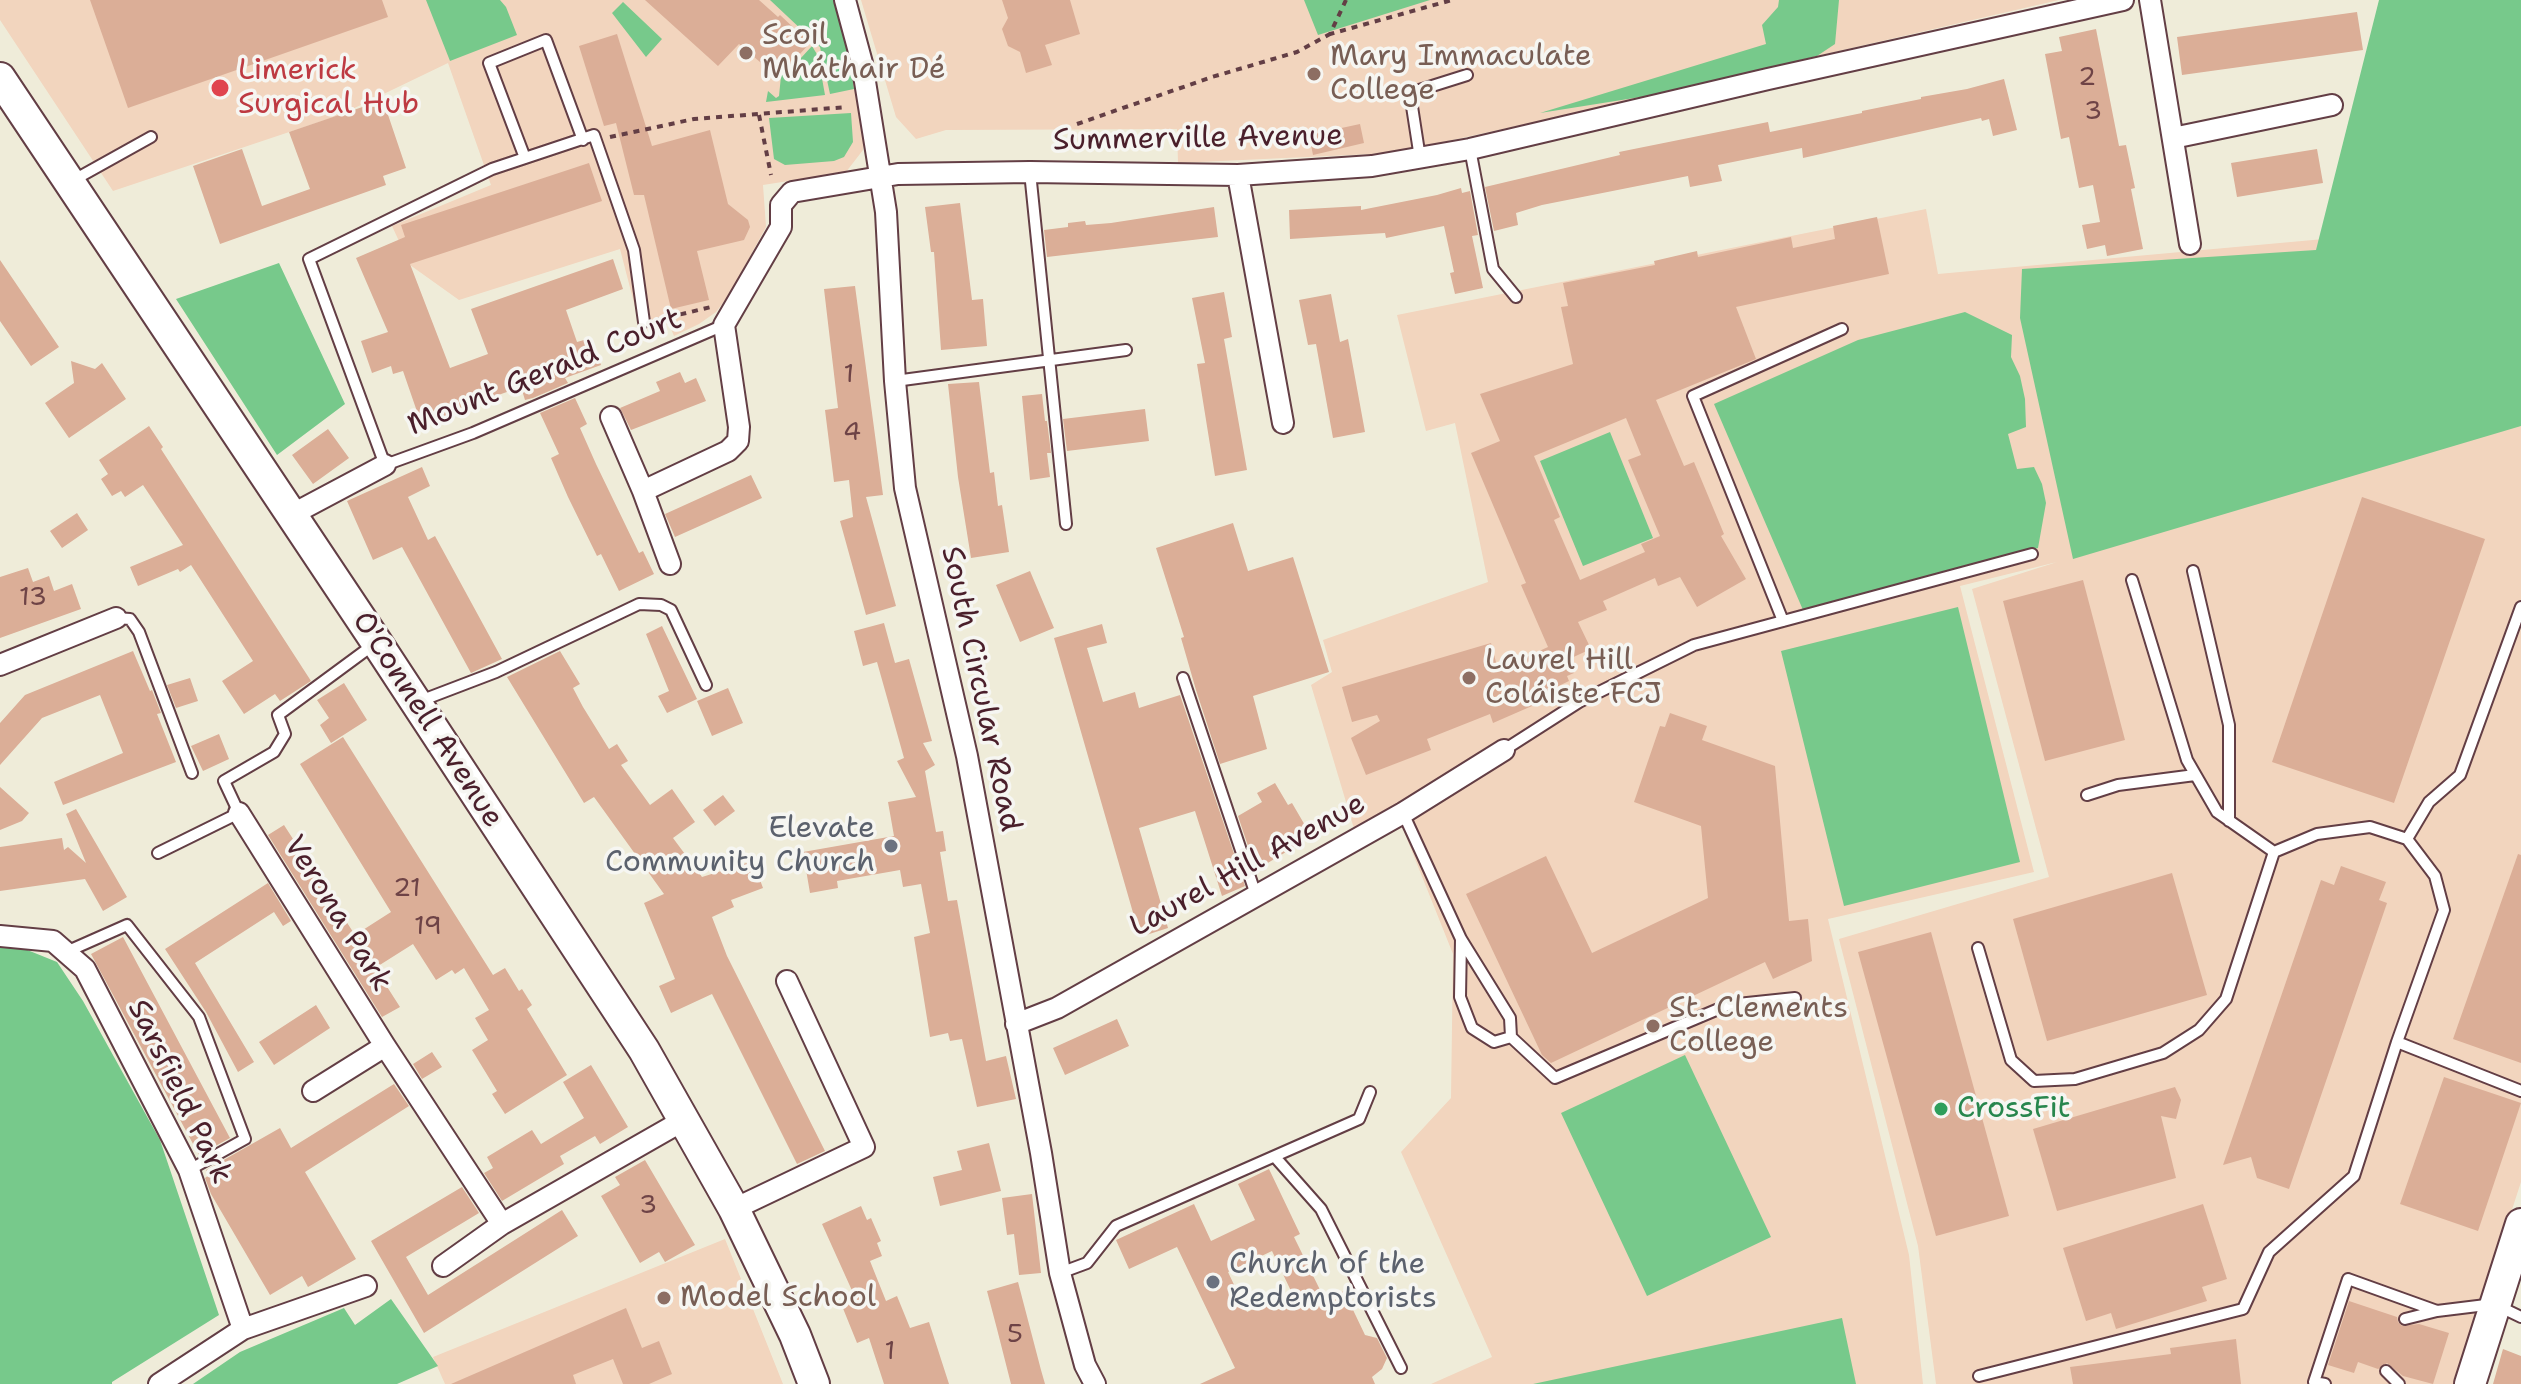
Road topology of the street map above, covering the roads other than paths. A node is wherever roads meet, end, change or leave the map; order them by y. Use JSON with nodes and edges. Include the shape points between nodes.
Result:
{"nodes":[{"id":1,"x":845,"y":0,"type":"edge"},
{"id":2,"x":2123,"y":0,"type":"edge"},
{"id":3,"x":2150,"y":0,"type":"edge"},
{"id":4,"x":1467,"y":75,"type":"dead end"},
{"id":5,"x":0,"y":78,"type":"edge"},
{"id":6,"x":2332,"y":105,"type":"dead end"},
{"id":7,"x":151,"y":137,"type":"dead end"},
{"id":8,"x":2173,"y":138,"type":"junction"},
{"id":9,"x":583,"y":140,"type":"junction"},
{"id":10,"x":1470,"y":149,"type":"junction"},
{"id":11,"x":525,"y":158,"type":"junction"},
{"id":12,"x":1420,"y":158,"type":"junction"},
{"id":13,"x":1030,"y":172,"type":"junction"},
{"id":14,"x":1238,"y":175,"type":"junction"},
{"id":15,"x":880,"y":176,"type":"junction"},
{"id":16,"x":70,"y":182,"type":"junction"},
{"id":17,"x":2190,"y":244,"type":"dead end"},
{"id":18,"x":1516,"y":297,"type":"dead end"},
{"id":19,"x":644,"y":322,"type":"road end"},
{"id":20,"x":724,"y":325,"type":"junction"},
{"id":21,"x":1842,"y":329,"type":"dead end"},
{"id":22,"x":1126,"y":350,"type":"dead end"},
{"id":23,"x":1049,"y":360,"type":"junction"},
{"id":24,"x":895,"y":381,"type":"junction"},
{"id":25,"x":611,"y":417,"type":"dead end"},
{"id":26,"x":1283,"y":423,"type":"dead end"},
{"id":27,"x":385,"y":465,"type":"junction"},
{"id":28,"x":643,"y":491,"type":"junction"},
{"id":29,"x":291,"y":515,"type":"junction"},
{"id":30,"x":1066,"y":524,"type":"dead end"},
{"id":31,"x":2032,"y":554,"type":"dead end"},
{"id":32,"x":670,"y":564,"type":"dead end"},
{"id":33,"x":2193,"y":571,"type":"dead end"},
{"id":34,"x":2132,"y":580,"type":"dead end"},
{"id":35,"x":2521,"y":607,"type":"edge"},
{"id":36,"x":116,"y":618,"type":"joint"},
{"id":37,"x":1783,"y":621,"type":"junction"},
{"id":38,"x":377,"y":643,"type":"junction"},
{"id":39,"x":0,"y":665,"type":"edge"},
{"id":40,"x":1183,"y":678,"type":"dead end"},
{"id":41,"x":706,"y":685,"type":"dead end"},
{"id":42,"x":414,"y":703,"type":"junction"},
{"id":43,"x":1504,"y":750,"type":"joint"},
{"id":44,"x":192,"y":773,"type":"dead end"},
{"id":45,"x":2195,"y":775,"type":"junction"},
{"id":46,"x":2087,"y":795,"type":"dead end"},
{"id":47,"x":239,"y":813,"type":"junction"},
{"id":48,"x":1403,"y":813,"type":"junction"},
{"id":49,"x":2229,"y":821,"type":"junction"},
{"id":50,"x":2407,"y":839,"type":"junction"},
{"id":51,"x":2274,"y":852,"type":"junction"},
{"id":52,"x":158,"y":853,"type":"dead end"},
{"id":53,"x":1256,"y":895,"type":"junction"},
{"id":54,"x":0,"y":936,"type":"edge"},
{"id":55,"x":1461,"y":939,"type":"junction"},
{"id":56,"x":1978,"y":948,"type":"dead end"},
{"id":57,"x":66,"y":953,"type":"junction"},
{"id":58,"x":787,"y":981,"type":"dead end"},
{"id":59,"x":1795,"y":998,"type":"dead end"},
{"id":60,"x":1016,"y":1024,"type":"junction"},
{"id":61,"x":1511,"y":1037,"type":"junction"},
{"id":62,"x":2397,"y":1042,"type":"junction"},
{"id":63,"x":385,"y":1046,"type":"junction"},
{"id":64,"x":313,"y":1091,"type":"dead end"},
{"id":65,"x":2521,"y":1091,"type":"edge"},
{"id":66,"x":1370,"y":1092,"type":"dead end"},
{"id":67,"x":684,"y":1120,"type":"junction"},
{"id":68,"x":1275,"y":1157,"type":"junction"},
{"id":69,"x":189,"y":1170,"type":"junction"},
{"id":70,"x":734,"y":1209,"type":"junction"},
{"id":71,"x":502,"y":1224,"type":"junction"},
{"id":72,"x":2521,"y":1224,"type":"edge"},
{"id":73,"x":443,"y":1266,"type":"dead end"},
{"id":74,"x":1060,"y":1273,"type":"junction"},
{"id":75,"x":366,"y":1286,"type":"dead end"},
{"id":76,"x":2437,"y":1311,"type":"junction"},
{"id":77,"x":2508,"y":1311,"type":"edge"},
{"id":78,"x":2405,"y":1319,"type":"dead end"},
{"id":79,"x":243,"y":1329,"type":"junction"},
{"id":80,"x":1401,"y":1368,"type":"dead end"},
{"id":81,"x":2386,"y":1371,"type":"dead end"},
{"id":82,"x":1979,"y":1376,"type":"dead end"},
{"id":83,"x":159,"y":1384,"type":"edge"},
{"id":84,"x":814,"y":1384,"type":"edge"},
{"id":85,"x":1095,"y":1384,"type":"edge"},
{"id":86,"x":2325,"y":1384,"type":"edge"},
{"id":87,"x":2399,"y":1384,"type":"edge"},
{"id":88,"x":2470,"y":1384,"type":"edge"}],
"edges":[{"from":1,"to":15,"type":"street","name":"South Circular Road","via":[[862,63]]},
{"from":2,"to":10,"type":"street","name":"Summerville Avenue"},
{"from":3,"to":8,"type":"street"},
{"from":4,"to":12,"type":"lane","via":[[1413,92]]},
{"from":5,"to":16,"type":"main road","name":"O'Connell Avenue"},
{"from":6,"to":8,"type":"street"},
{"from":7,"to":16,"type":"lane"},
{"from":8,"to":17,"type":"street"},
{"from":9,"to":11,"type":"lane"},
{"from":9,"to":11,"type":"lane","via":[[546,40],[489,63]]},
{"from":9,"to":19,"type":"lane","via":[[594,135],[634,250]]},
{"from":10,"to":12,"type":"street","name":"Summerville Avenue"},
{"from":10,"to":18,"type":"lane","via":[[1493,269]]},
{"from":11,"to":27,"type":"lane","via":[[492,169],[309,259]]},
{"from":12,"to":14,"type":"street","name":"Summerville Avenue"},
{"from":13,"to":14,"type":"street","name":"Summerville Avenue"},
{"from":13,"to":15,"type":"street","name":"Summerville Avenue"},
{"from":13,"to":23,"type":"lane"},
{"from":14,"to":26,"type":"street"},
{"from":15,"to":20,"type":"street","name":"Summerville Avenue","via":[[792,192],[781,205],[781,227]]},
{"from":15,"to":24,"type":"street","name":"South Circular Road"},
{"from":16,"to":29,"type":"main road","name":"O'Connell Avenue"},
{"from":20,"to":27,"type":"lane","name":"Mount Gerald Court","via":[[473,433]]},
{"from":20,"to":28,"type":"street","via":[[738,441],[728,451]]},
{"from":21,"to":37,"type":"lane","via":[[1693,396]]},
{"from":22,"to":23,"type":"lane"},
{"from":23,"to":24,"type":"lane"},
{"from":23,"to":30,"type":"lane"},
{"from":24,"to":60,"type":"street","name":"South Circular Road","via":[[905,488],[967,756]]},
{"from":25,"to":28,"type":"street"},
{"from":27,"to":29,"type":"street"},
{"from":28,"to":32,"type":"street"},
{"from":29,"to":38,"type":"main road","name":"O'Connell Avenue"},
{"from":31,"to":37,"type":"lane"},
{"from":33,"to":49,"type":"lane","via":[[2229,725]]},
{"from":34,"to":45,"type":"lane"},
{"from":35,"to":50,"type":"lane","via":[[2460,775],[2429,802]]},
{"from":36,"to":39,"type":"street"},
{"from":36,"to":44,"type":"lane","via":[[130,619],[139,632]]},
{"from":37,"to":43,"type":"lane","via":[[1694,645],[1579,702]]},
{"from":38,"to":42,"type":"main road","name":"O'Connell Avenue"},
{"from":38,"to":47,"type":"lane","name":"Verona Park","via":[[278,715],[285,734],[274,752],[224,781]]},
{"from":40,"to":53,"type":"lane"},
{"from":41,"to":42,"type":"lane","via":[[671,610],[639,604],[496,672]]},
{"from":42,"to":67,"type":"main road","name":"O'Connell Avenue"},
{"from":43,"to":48,"type":"street","name":"Laurel Hill Avenue"},
{"from":45,"to":46,"type":"lane","via":[[2118,785]]},
{"from":45,"to":49,"type":"lane","via":[[2217,812]]},
{"from":47,"to":52,"type":"lane"},
{"from":47,"to":63,"type":"street","name":"Verona Park"},
{"from":48,"to":53,"type":"street","name":"Laurel Hill Avenue"},
{"from":48,"to":55,"type":"lane"},
{"from":49,"to":51,"type":"lane"},
{"from":50,"to":51,"type":"lane","via":[[2370,827],[2317,834]]},
{"from":50,"to":62,"type":"lane","via":[[2435,876],[2444,910]]},
{"from":51,"to":56,"type":"lane","via":[[2226,999],[2199,1030],[2163,1053],[2075,1079],[2034,1081],[2011,1060]]},
{"from":53,"to":60,"type":"street","name":"Laurel Hill Avenue","via":[[1057,1008]]},
{"from":54,"to":57,"type":"street","name":"Sarsfield Park","via":[[53,941]]},
{"from":55,"to":61,"type":"lane","via":[[1510,1018]]},
{"from":55,"to":61,"type":"lane","via":[[1460,997],[1472,1028],[1494,1042]]},
{"from":57,"to":69,"type":"street","name":"Sarsfield Park","via":[[85,969]]},
{"from":57,"to":69,"type":"lane","via":[[127,925],[199,1017],[245,1139]]},
{"from":58,"to":70,"type":"street","via":[[864,1147]]},
{"from":59,"to":61,"type":"lane","via":[[1728,1005],[1555,1078]]},
{"from":60,"to":74,"type":"street","name":"South Circular Road"},
{"from":62,"to":65,"type":"lane"},
{"from":62,"to":82,"type":"lane","via":[[2354,1176],[2269,1252],[2243,1309]]},
{"from":63,"to":64,"type":"street"},
{"from":63,"to":71,"type":"street","name":"Verona Park"},
{"from":66,"to":68,"type":"lane","via":[[1359,1119]]},
{"from":67,"to":70,"type":"main road","name":"O'Connell Avenue"},
{"from":67,"to":71,"type":"street"},
{"from":68,"to":74,"type":"lane","via":[[1116,1226],[1087,1263]]},
{"from":68,"to":80,"type":"lane","via":[[1321,1209]]},
{"from":69,"to":79,"type":"street","name":"Sarsfield Park"},
{"from":70,"to":84,"type":"main road","name":"O'Connell Avenue"},
{"from":71,"to":73,"type":"street"},
{"from":72,"to":77,"type":"main road","via":[[2509,1274]]},
{"from":74,"to":85,"type":"street","name":"South Circular Road"},
{"from":75,"to":79,"type":"street"},
{"from":76,"to":77,"type":"lane"},
{"from":76,"to":78,"type":"lane"},
{"from":76,"to":86,"type":"lane","via":[[2348,1279],[2314,1382]]},
{"from":77,"to":88,"type":"main road"},
{"from":79,"to":83,"type":"street"},
{"from":81,"to":87,"type":"lane"}]}
